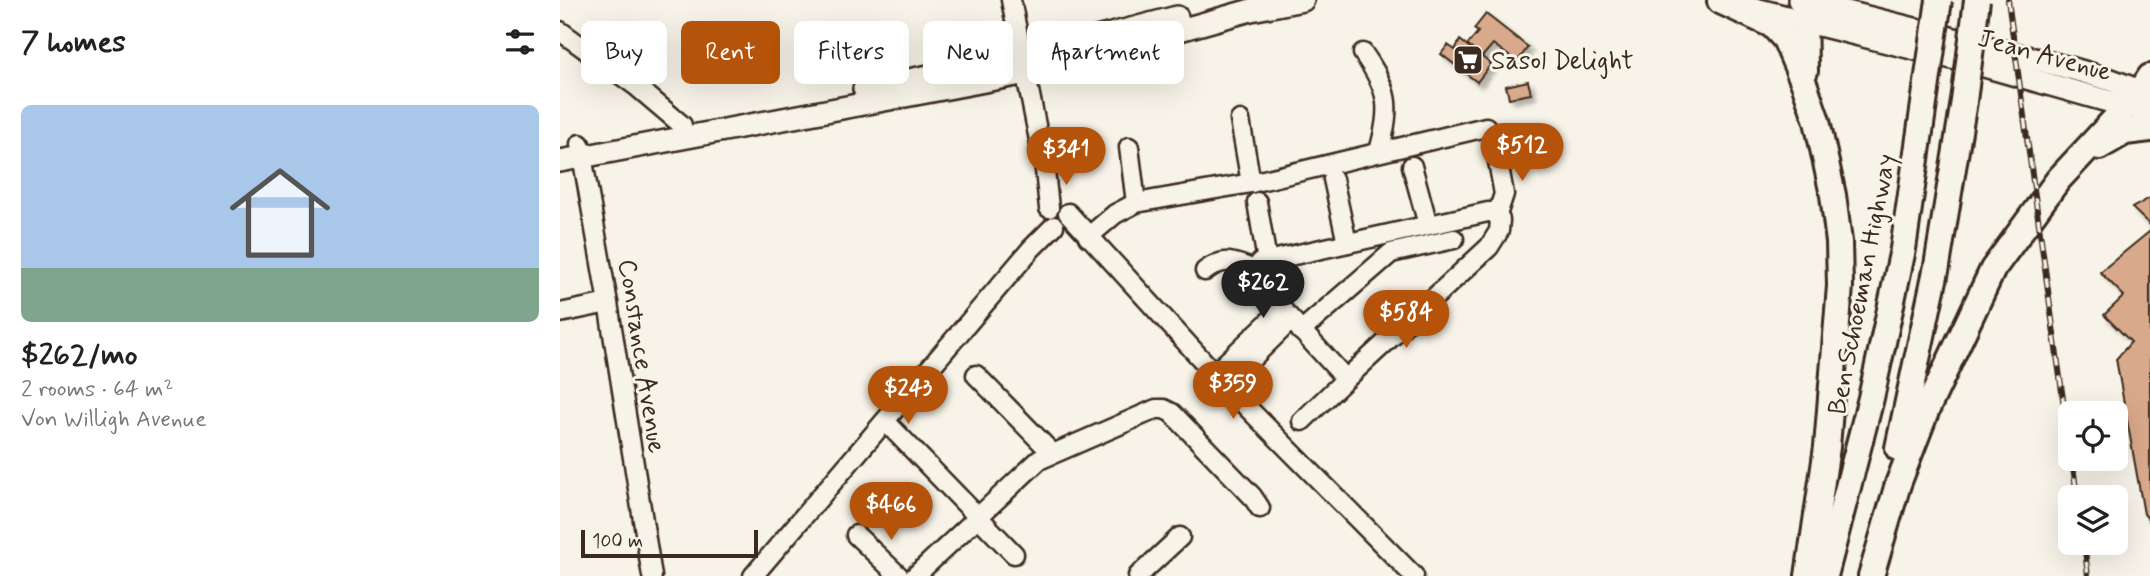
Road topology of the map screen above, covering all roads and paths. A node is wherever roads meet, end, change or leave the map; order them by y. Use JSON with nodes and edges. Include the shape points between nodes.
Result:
{"nodes":[{"id":1,"x":1011,"y":0,"type":"edge"},
{"id":2,"x":1021,"y":0,"type":"edge"},
{"id":3,"x":1245,"y":0,"type":"edge"},
{"id":4,"x":1303,"y":0,"type":"edge"},
{"id":5,"x":1717,"y":0,"type":"edge"},
{"id":6,"x":1939,"y":0,"type":"edge"},
{"id":7,"x":1977,"y":0,"type":"edge"},
{"id":8,"x":1279,"y":2,"type":"edge"},
{"id":9,"x":1802,"y":5,"type":"edge"},
{"id":10,"x":1174,"y":21,"type":"edge"},
{"id":11,"x":1184,"y":27,"type":"edge"},
{"id":12,"x":560,"y":31,"type":"edge"},
{"id":13,"x":1027,"y":43,"type":"edge"},
{"id":14,"x":1363,"y":52,"type":"dead end"},
{"id":15,"x":1027,"y":54,"type":"edge"},
{"id":16,"x":1027,"y":65,"type":"edge"},
{"id":17,"x":1027,"y":65,"type":"edge"},
{"id":18,"x":1033,"y":84,"type":"edge"},
{"id":19,"x":1805,"y":86,"type":"junction"},
{"id":20,"x":2144,"y":96,"type":"edge"},
{"id":21,"x":1240,"y":120,"type":"dead end"},
{"id":22,"x":682,"y":125,"type":"junction"},
{"id":23,"x":1486,"y":127,"type":"dead end"},
{"id":24,"x":2150,"y":129,"type":"edge"},
{"id":25,"x":1495,"y":145,"type":"dead end"},
{"id":26,"x":1129,"y":147,"type":"dead end"},
{"id":27,"x":574,"y":150,"type":"edge"},
{"id":28,"x":1379,"y":151,"type":"junction"},
{"id":29,"x":560,"y":161,"type":"edge"},
{"id":30,"x":2073,"y":165,"type":"junction"},
{"id":31,"x":1412,"y":166,"type":"dead end"},
{"id":32,"x":1333,"y":178,"type":"dead end"},
{"id":33,"x":1251,"y":183,"type":"junction"},
{"id":34,"x":1257,"y":202,"type":"dead end"},
{"id":35,"x":1136,"y":204,"type":"junction"},
{"id":36,"x":1497,"y":215,"type":"junction"},
{"id":37,"x":1056,"y":216,"type":"junction"},
{"id":38,"x":1428,"y":225,"type":"junction"},
{"id":39,"x":1086,"y":235,"type":"junction"},
{"id":40,"x":1454,"y":239,"type":"dead end"},
{"id":41,"x":1347,"y":243,"type":"junction"},
{"id":42,"x":1261,"y":265,"type":"junction"},
{"id":43,"x":1205,"y":271,"type":"dead end"},
{"id":44,"x":608,"y":303,"type":"junction"},
{"id":45,"x":560,"y":313,"type":"edge"},
{"id":46,"x":1291,"y":320,"type":"junction"},
{"id":47,"x":976,"y":375,"type":"dead end"},
{"id":48,"x":1219,"y":379,"type":"junction"},
{"id":49,"x":1346,"y":379,"type":"junction"},
{"id":50,"x":1302,"y":421,"type":"dead end"},
{"id":51,"x":886,"y":422,"type":"junction"},
{"id":52,"x":1052,"y":453,"type":"junction"},
{"id":53,"x":1260,"y":508,"type":"dead end"},
{"id":54,"x":978,"y":516,"type":"junction"},
{"id":55,"x":856,"y":535,"type":"dead end"},
{"id":56,"x":1180,"y":537,"type":"dead end"},
{"id":57,"x":1014,"y":554,"type":"dead end"},
{"id":58,"x":652,"y":576,"type":"edge"},
{"id":59,"x":753,"y":576,"type":"edge"},
{"id":60,"x":899,"y":576,"type":"edge"},
{"id":61,"x":915,"y":576,"type":"edge"},
{"id":62,"x":1138,"y":576,"type":"edge"},
{"id":63,"x":1414,"y":576,"type":"edge"},
{"id":64,"x":1808,"y":576,"type":"edge"},
{"id":65,"x":1825,"y":576,"type":"edge"},
{"id":66,"x":1864,"y":576,"type":"edge"},
{"id":67,"x":1871,"y":576,"type":"edge"}],
"edges":[{"from":1,"to":15,"type":"street"},
{"from":2,"to":13,"type":"street"},
{"from":3,"to":10,"type":"main road"},
{"from":4,"to":8,"type":"main road"},
{"from":5,"to":9,"type":"main road","name":"Jean Avenue"},
{"from":5,"to":19,"type":"highway","via":[[1772,26],[1785,39]]},
{"from":6,"to":65,"type":"highway","name":"Ben Schoeman Highway","bridge":true,"via":[[1903,248],[1871,398]]},
{"from":7,"to":66,"type":"highway","bridge":true,"via":[[1929,307]]},
{"from":8,"to":11,"type":"main road"},
{"from":9,"to":19,"type":"highway"},
{"from":9,"to":20,"type":"main road","name":"Jean Avenue"},
{"from":12,"to":22,"type":"street"},
{"from":14,"to":28,"type":"street","via":[[1386,94],[1387,121]]},
{"from":16,"to":22,"type":"main road"},
{"from":17,"to":27,"type":"main road"},
{"from":18,"to":37,"type":"street"},
{"from":19,"to":64,"type":"highway","via":[[1827,160],[1840,286],[1828,447]]},
{"from":20,"to":30,"type":"highway"},
{"from":21,"to":33,"type":"street"},
{"from":22,"to":27,"type":"main road"},
{"from":23,"to":28,"type":"street"},
{"from":24,"to":30,"type":"highway","via":[[2125,132]]},
{"from":25,"to":36,"type":"street","via":[[1504,194]]},
{"from":26,"to":35,"type":"street"},
{"from":27,"to":29,"type":"main road"},
{"from":27,"to":44,"type":"street","name":"Constance Avenue"},
{"from":28,"to":33,"type":"street"},
{"from":30,"to":67,"type":"highway","via":[[2042,200],[1987,281],[1927,409],[1898,484]]},
{"from":31,"to":38,"type":"street"},
{"from":32,"to":41,"type":"street"},
{"from":33,"to":35,"type":"street"},
{"from":34,"to":42,"type":"street"},
{"from":35,"to":39,"type":"street"},
{"from":36,"to":38,"type":"street","via":[[1488,212]]},
{"from":36,"to":49,"type":"street","via":[[1499,231],[1489,247]]},
{"from":37,"to":39,"type":"street"},
{"from":37,"to":51,"type":"street"},
{"from":38,"to":41,"type":"street"},
{"from":39,"to":48,"type":"street"},
{"from":40,"to":46,"type":"street","via":[[1391,253]]},
{"from":41,"to":42,"type":"street"},
{"from":42,"to":43,"type":"street","via":[[1230,261]]},
{"from":42,"to":46,"type":"street","via":[[1255,280]]},
{"from":44,"to":45,"type":"street"},
{"from":44,"to":58,"type":"street","name":"Constance Avenue"},
{"from":46,"to":48,"type":"street"},
{"from":46,"to":49,"type":"street"},
{"from":47,"to":52,"type":"street"},
{"from":48,"to":63,"type":"street"},
{"from":49,"to":50,"type":"street"},
{"from":51,"to":54,"type":"street"},
{"from":51,"to":59,"type":"street"},
{"from":52,"to":53,"type":"street","via":[[1164,409]]},
{"from":52,"to":54,"type":"street"},
{"from":54,"to":57,"type":"street"},
{"from":54,"to":61,"type":"street"},
{"from":55,"to":60,"type":"street"},
{"from":56,"to":62,"type":"street"}]}
